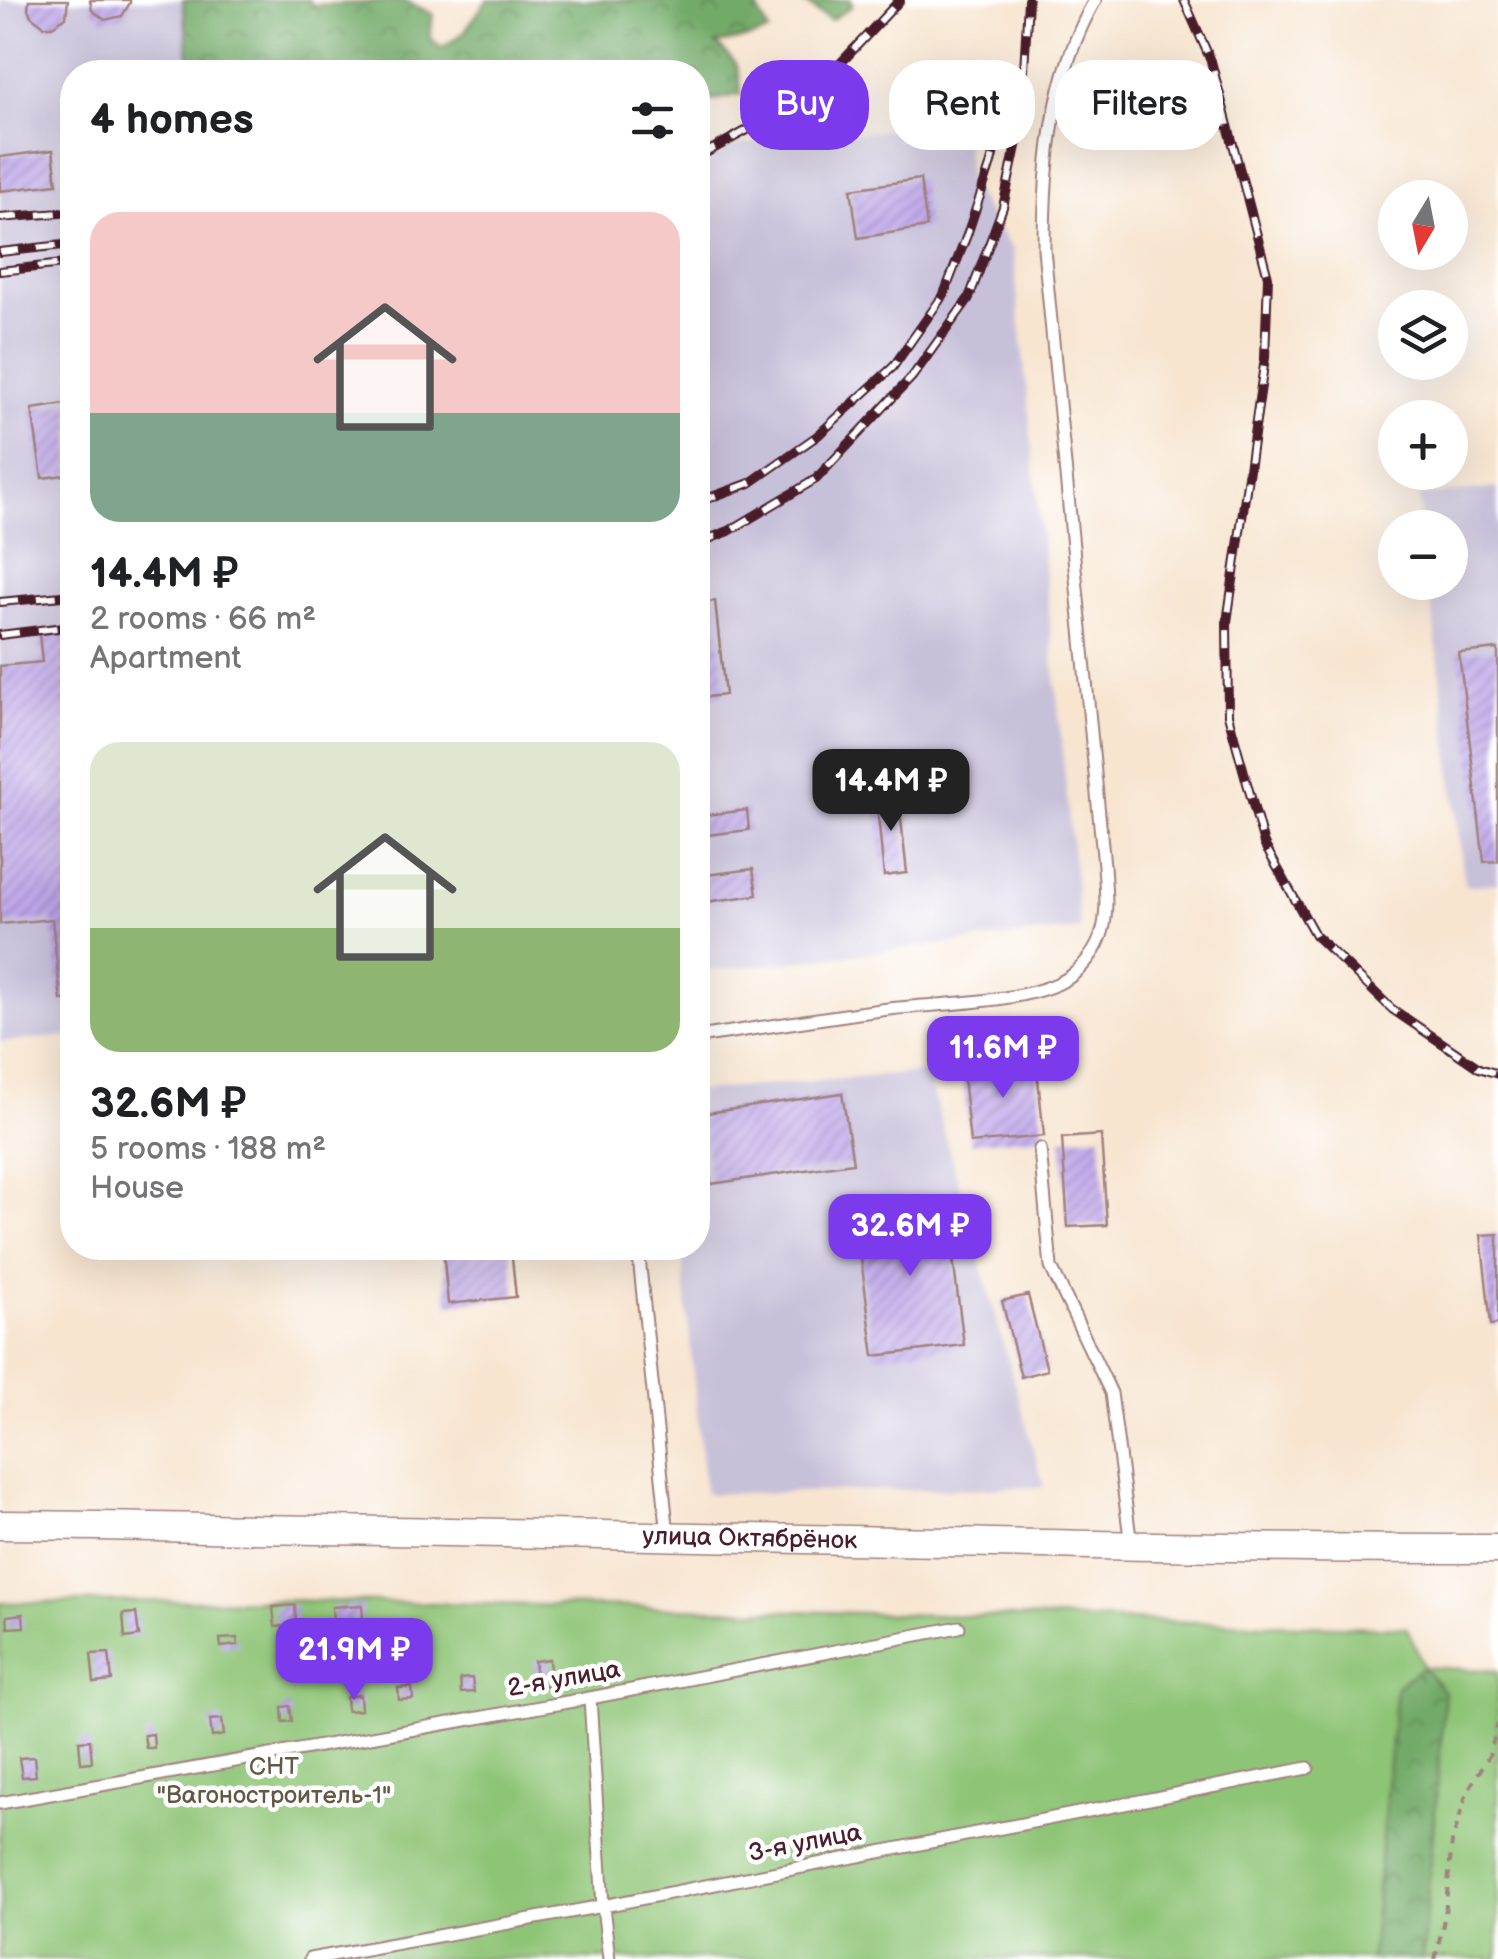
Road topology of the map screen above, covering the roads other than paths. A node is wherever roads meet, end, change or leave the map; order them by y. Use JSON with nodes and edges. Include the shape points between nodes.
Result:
{"nodes":[{"id":1,"x":1095,"y":0,"type":"edge"},
{"id":2,"x":710,"y":1034,"type":"edge"},
{"id":3,"x":1040,"y":1150,"type":"dead end"},
{"id":4,"x":639,"y":1260,"type":"edge"},
{"id":5,"x":0,"y":1526,"type":"edge"},
{"id":6,"x":668,"y":1535,"type":"junction"},
{"id":7,"x":1131,"y":1545,"type":"junction"},
{"id":8,"x":1498,"y":1548,"type":"edge"},
{"id":9,"x":959,"y":1627,"type":"dead end"},
{"id":10,"x":590,"y":1698,"type":"junction"},
{"id":11,"x":1308,"y":1768,"type":"dead end"},
{"id":12,"x":0,"y":1804,"type":"edge"},
{"id":13,"x":603,"y":1906,"type":"junction"},
{"id":14,"x":310,"y":1959,"type":"edge"},
{"id":15,"x":609,"y":1959,"type":"edge"}],
"edges":[{"from":1,"to":2,"type":"lane","via":[[1056,103],[1044,187],[1044,248],[1104,866],[1103,932],[1074,974],[1044,989]]},
{"from":3,"to":7,"type":"lane","via":[[1051,1267],[1111,1393]]},
{"from":4,"to":6,"type":"lane"},
{"from":5,"to":6,"type":"street","name":"улица Октябрёнок"},
{"from":6,"to":7,"type":"street","name":"улица Октябрёнок"},
{"from":7,"to":8,"type":"street","name":"улица Октябрёнок"},
{"from":9,"to":10,"type":"lane","name":"2-я улица"},
{"from":10,"to":12,"type":"lane","name":"2-я улица"},
{"from":10,"to":13,"type":"lane"},
{"from":11,"to":13,"type":"lane","name":"3-я улица"},
{"from":13,"to":14,"type":"lane","name":"3-я улица"},
{"from":13,"to":15,"type":"lane"}]}
